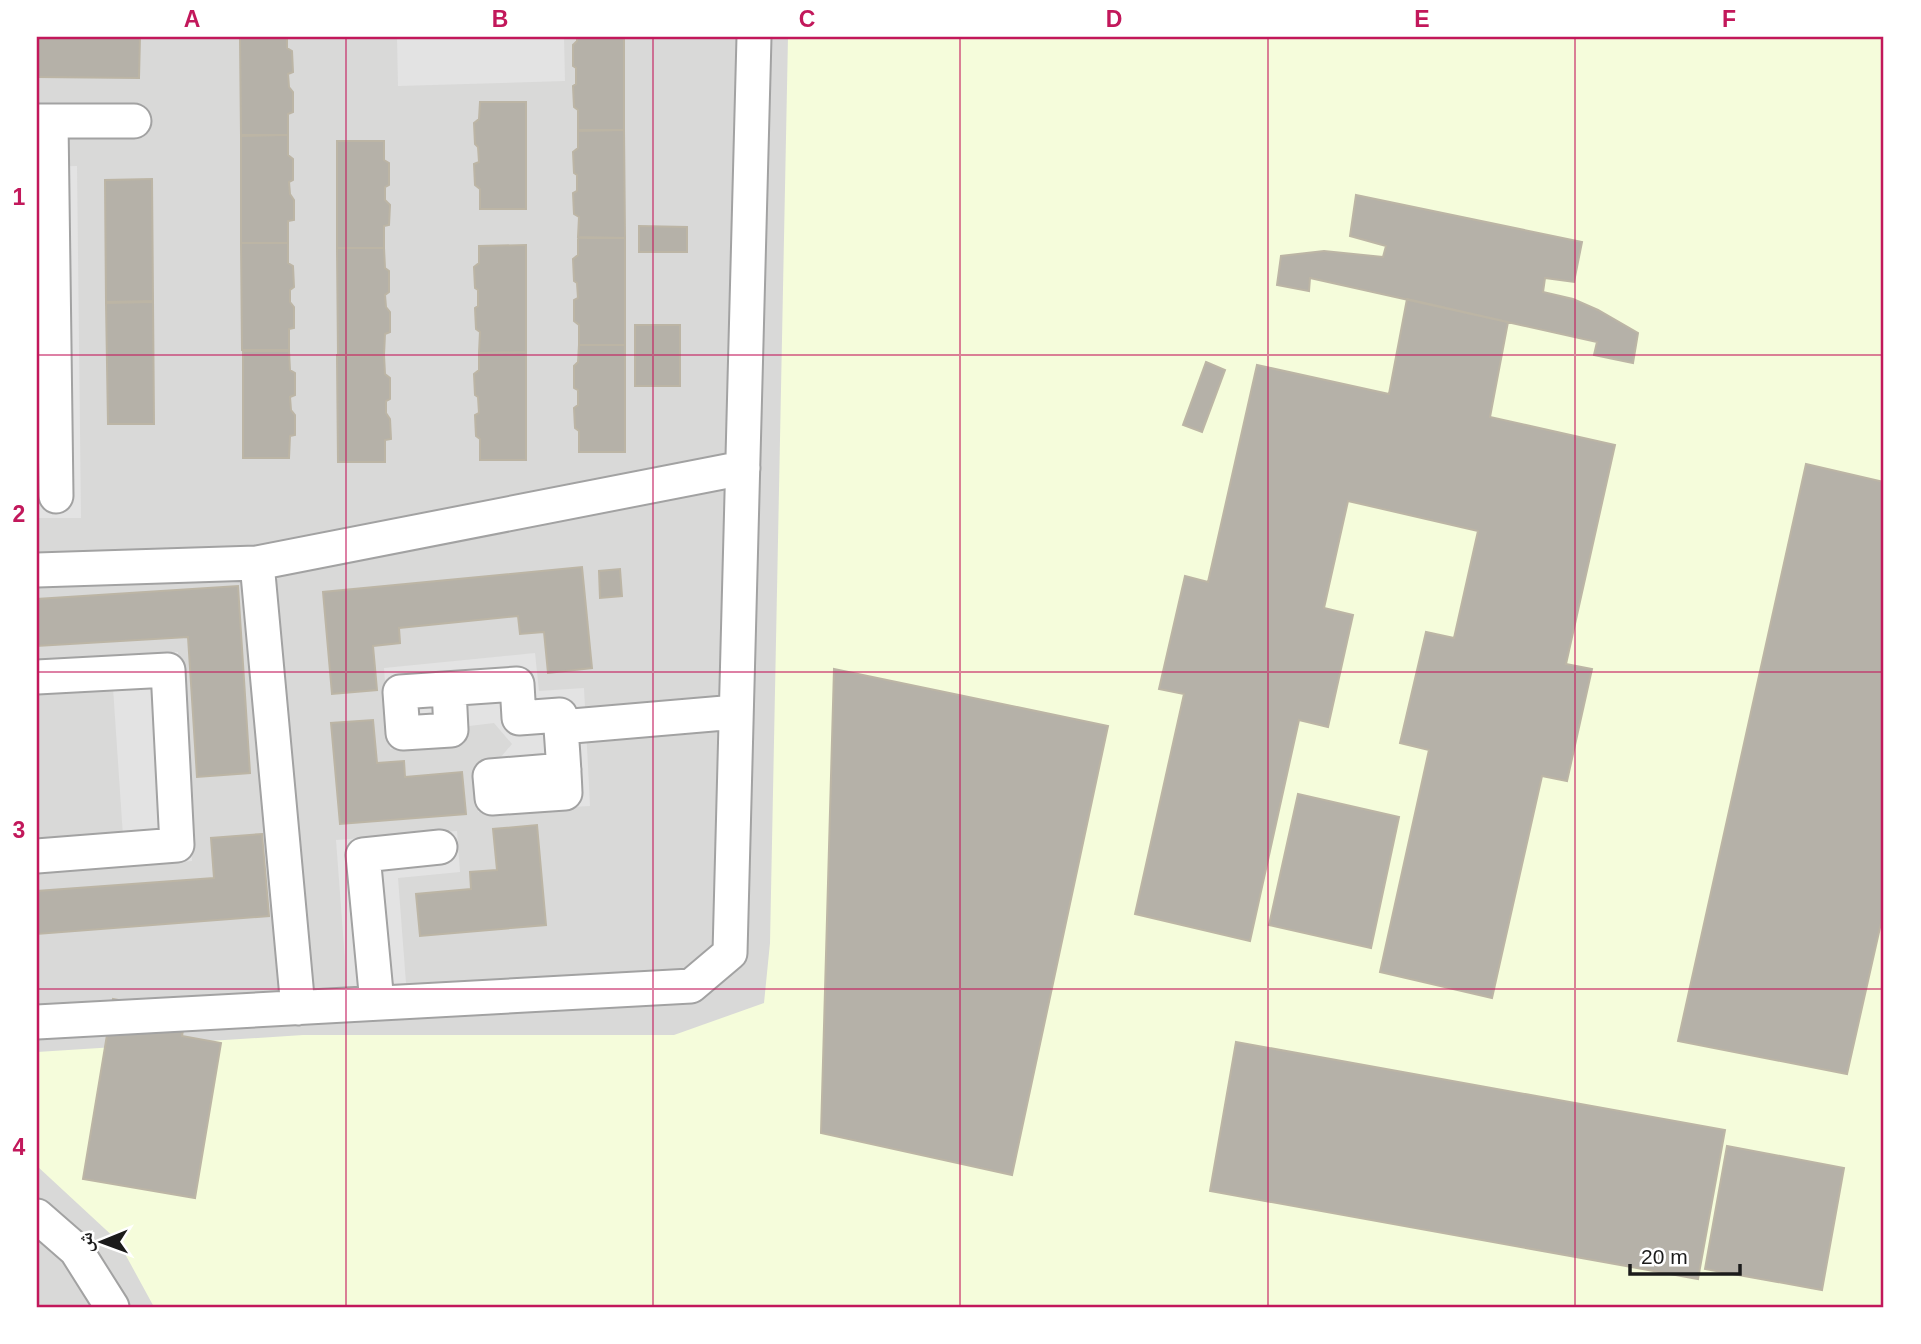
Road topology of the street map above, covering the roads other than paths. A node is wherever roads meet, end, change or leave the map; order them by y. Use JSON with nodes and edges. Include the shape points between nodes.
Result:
{"nodes":[{"id":1,"x":754,"y":37,"type":"edge"},
{"id":2,"x":44,"y":121,"type":"edge"},
{"id":3,"x":134,"y":121,"type":"dead end"},
{"id":4,"x":743,"y":468,"type":"junction"},
{"id":5,"x":56,"y":496,"type":"dead end"},
{"id":6,"x":257,"y":563,"type":"junction"},
{"id":7,"x":37,"y":570,"type":"edge"},
{"id":8,"x":37,"y":677,"type":"edge"},
{"id":9,"x":449,"y":689,"type":"dead end"},
{"id":10,"x":736,"y":712,"type":"junction"},
{"id":11,"x":561,"y":727,"type":"junction"},
{"id":12,"x":564,"y":770,"type":"dead end"},
{"id":13,"x":440,"y":847,"type":"dead end"},
{"id":14,"x":37,"y":856,"type":"edge"},
{"id":15,"x":377,"y":1003,"type":"junction"},
{"id":16,"x":298,"y":1008,"type":"junction"},
{"id":17,"x":37,"y":1022,"type":"edge"},
{"id":18,"x":37,"y":1216,"type":"edge"},
{"id":19,"x":112,"y":1307,"type":"edge"}],
"edges":[{"from":1,"to":4,"type":"street"},
{"from":2,"to":3,"type":"street"},
{"from":2,"to":5,"type":"street"},
{"from":4,"to":6,"type":"street"},
{"from":4,"to":10,"type":"street"},
{"from":6,"to":7,"type":"street"},
{"from":6,"to":16,"type":"street"},
{"from":8,"to":14,"type":"street","via":[[168,670],[177,845]]},
{"from":9,"to":11,"type":"street","via":[[517,684],[519,718],[560,715]]},
{"from":10,"to":11,"type":"street"},
{"from":10,"to":15,"type":"street","via":[[730,953],[691,986]]},
{"from":11,"to":12,"type":"street"},
{"from":13,"to":15,"type":"street","via":[[363,855]]},
{"from":15,"to":16,"type":"street"},
{"from":16,"to":17,"type":"street"},
{"from":18,"to":19,"type":"street","via":[[76,1250]]}]}
